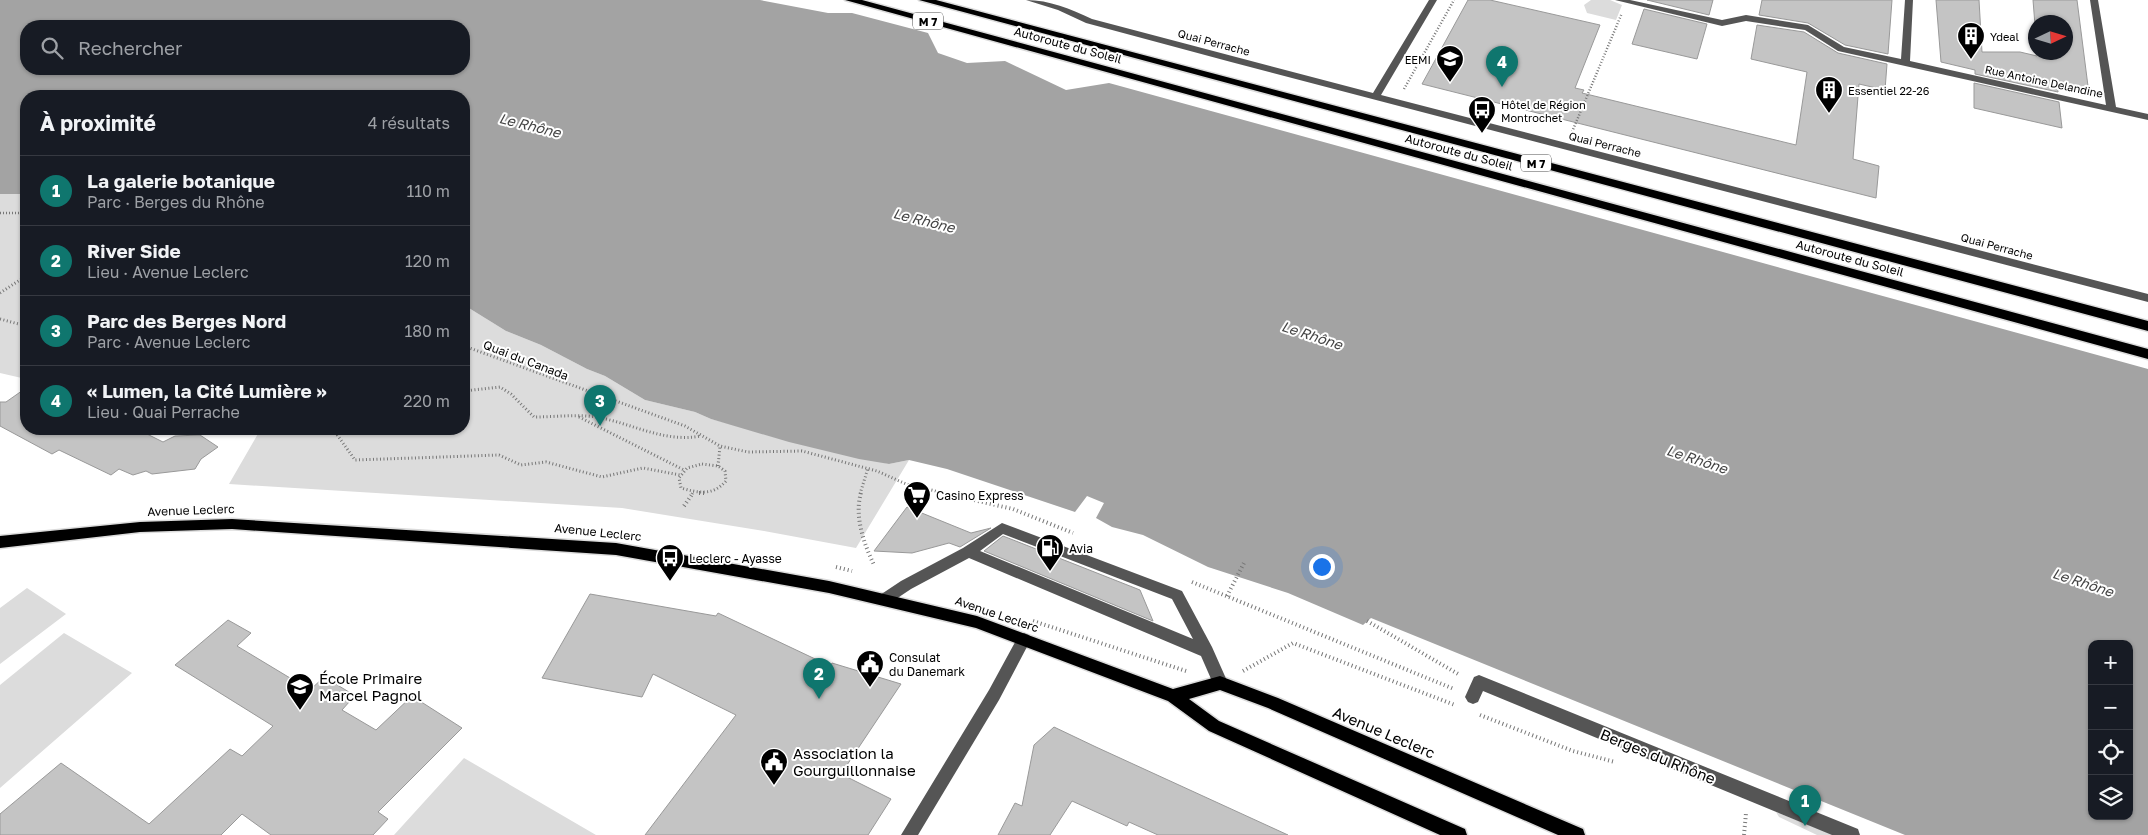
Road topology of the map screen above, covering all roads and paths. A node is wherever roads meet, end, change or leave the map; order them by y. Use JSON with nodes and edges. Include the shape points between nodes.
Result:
{"nodes":[{"id":1,"x":850,"y":0,"type":"edge"},
{"id":2,"x":924,"y":0,"type":"edge"},
{"id":3,"x":1030,"y":0,"type":"edge"},
{"id":4,"x":1068,"y":0,"type":"edge"},
{"id":5,"x":1432,"y":0,"type":"edge"},
{"id":6,"x":1454,"y":0,"type":"edge"},
{"id":7,"x":1909,"y":0,"type":"edge"},
{"id":8,"x":2094,"y":0,"type":"edge"},
{"id":9,"x":1622,"y":2,"type":"edge"},
{"id":10,"x":1060,"y":8,"type":"junction"},
{"id":11,"x":1905,"y":63,"type":"junction"},
{"id":12,"x":1402,"y":92,"type":"dead end"},
{"id":13,"x":1376,"y":96,"type":"junction"},
{"id":14,"x":2111,"y":108,"type":"junction"},
{"id":15,"x":2148,"y":117,"type":"edge"},
{"id":16,"x":1566,"y":146,"type":"junction"},
{"id":17,"x":0,"y":213,"type":"edge"},
{"id":18,"x":20,"y":213,"type":"edge"},
{"id":19,"x":20,"y":280,"type":"edge"},
{"id":20,"x":0,"y":294,"type":"edge"},
{"id":21,"x":2148,"y":298,"type":"edge"},
{"id":22,"x":0,"y":319,"type":"edge"},
{"id":23,"x":20,"y":324,"type":"edge"},
{"id":24,"x":2148,"y":326,"type":"edge"},
{"id":25,"x":470,"y":348,"type":"edge"},
{"id":26,"x":2148,"y":354,"type":"edge"},
{"id":27,"x":470,"y":390,"type":"edge"},
{"id":28,"x":577,"y":416,"type":"junction"},
{"id":29,"x":337,"y":435,"type":"edge"},
{"id":30,"x":701,"y":436,"type":"junction"},
{"id":31,"x":720,"y":446,"type":"junction"},
{"id":32,"x":718,"y":466,"type":"junction"},
{"id":33,"x":684,"y":470,"type":"junction"},
{"id":34,"x":680,"y":475,"type":"junction"},
{"id":35,"x":693,"y":492,"type":"junction"},
{"id":36,"x":684,"y":506,"type":"dead end"},
{"id":37,"x":0,"y":542,"type":"edge"},
{"id":38,"x":968,"y":552,"type":"junction"},
{"id":39,"x":1245,"y":561,"type":"dead end"},
{"id":40,"x":874,"y":565,"type":"dead end"},
{"id":41,"x":1227,"y":596,"type":"dead end"},
{"id":42,"x":885,"y":600,"type":"junction"},
{"id":43,"x":1367,"y":621,"type":"dead end"},
{"id":44,"x":1024,"y":639,"type":"junction"},
{"id":45,"x":1293,"y":643,"type":"dead end"},
{"id":46,"x":1207,"y":652,"type":"junction"},
{"id":47,"x":1220,"y":683,"type":"junction"},
{"id":48,"x":1475,"y":692,"type":"joint"},
{"id":49,"x":1173,"y":696,"type":"junction"},
{"id":50,"x":908,"y":835,"type":"edge"},
{"id":51,"x":1459,"y":835,"type":"edge"},
{"id":52,"x":1578,"y":835,"type":"edge"},
{"id":53,"x":1852,"y":835,"type":"edge"}],
"edges":[{"from":1,"to":26,"type":"highway","name":"Autoroute du Soleil","number":"M 7"},
{"from":2,"to":24,"type":"highway","name":"Autoroute du Soleil","number":"M 7"},
{"from":3,"to":10,"type":"street","name":"Quai Perrache"},
{"from":4,"to":10,"type":"street"},
{"from":5,"to":13,"type":"street"},
{"from":6,"to":12,"type":"path"},
{"from":7,"to":11,"type":"street"},
{"from":8,"to":14,"type":"street"},
{"from":9,"to":11,"type":"street","name":"Rue Antoine Delandine","via":[[1722,23],[1746,18],[1808,28],[1841,49]]},
{"from":9,"to":16,"type":"path"},
{"from":10,"to":13,"type":"street","name":"Quai Perrache","via":[[1089,21]]},
{"from":11,"to":14,"type":"street","name":"Rue Antoine Delandine"},
{"from":13,"to":16,"type":"street","name":"Quai Perrache"},
{"from":14,"to":15,"type":"street","name":"Rue Antoine Delandine"},
{"from":16,"to":21,"type":"street","name":"Quai Perrache"},
{"from":17,"to":18,"type":"path"},
{"from":19,"to":20,"type":"path"},
{"from":22,"to":23,"type":"path"},
{"from":25,"to":30,"type":"path","name":"Quai du Canada","via":[[685,426]]},
{"from":27,"to":28,"type":"path","via":[[500,387],[534,418]]},
{"from":28,"to":30,"type":"path","via":[[597,417],[680,440]]},
{"from":28,"to":33,"type":"path"},
{"from":29,"to":34,"type":"path","via":[[355,460],[499,455],[521,465],[546,462],[602,477],[643,468]]},
{"from":30,"to":31,"type":"path","name":"Quai du Canada"},
{"from":31,"to":32,"type":"path"},
{"from":31,"to":40,"type":"path","name":"Quai du Canada","via":[[748,452],[802,451],[868,468],[858,502],[864,544]]},
{"from":32,"to":33,"type":"path","via":[[696,464]]},
{"from":32,"to":35,"type":"path","via":[[725,471],[726,480],[720,488],[709,494]]},
{"from":33,"to":34,"type":"path"},
{"from":34,"to":35,"type":"path","via":[[678,483]]},
{"from":35,"to":36,"type":"path"},
{"from":37,"to":42,"type":"main road","name":"Avenue Leclerc","via":[[140,527],[232,524],[524,542],[626,550]]},
{"from":38,"to":42,"type":"street"},
{"from":38,"to":46,"type":"street"},
{"from":38,"to":46,"type":"street","via":[[1002,528],[1177,595]]},
{"from":39,"to":41,"type":"path"},
{"from":42,"to":44,"type":"main road","name":"Avenue Leclerc","via":[[970,620]]},
{"from":43,"to":48,"type":"path","via":[[1449,667]]},
{"from":44,"to":49,"type":"main road","name":"Avenue Leclerc"},
{"from":44,"to":50,"type":"street","via":[[994,695]]},
{"from":45,"to":47,"type":"path"},
{"from":46,"to":47,"type":"street"},
{"from":47,"to":49,"type":"main road"},
{"from":47,"to":52,"type":"main road","name":"Avenue Leclerc"},
{"from":48,"to":53,"type":"street","name":"Berges du Rhône","via":[[1479,682]]},
{"from":49,"to":51,"type":"main road","name":"Avenue Leclerc","via":[[1214,726]]}]}
